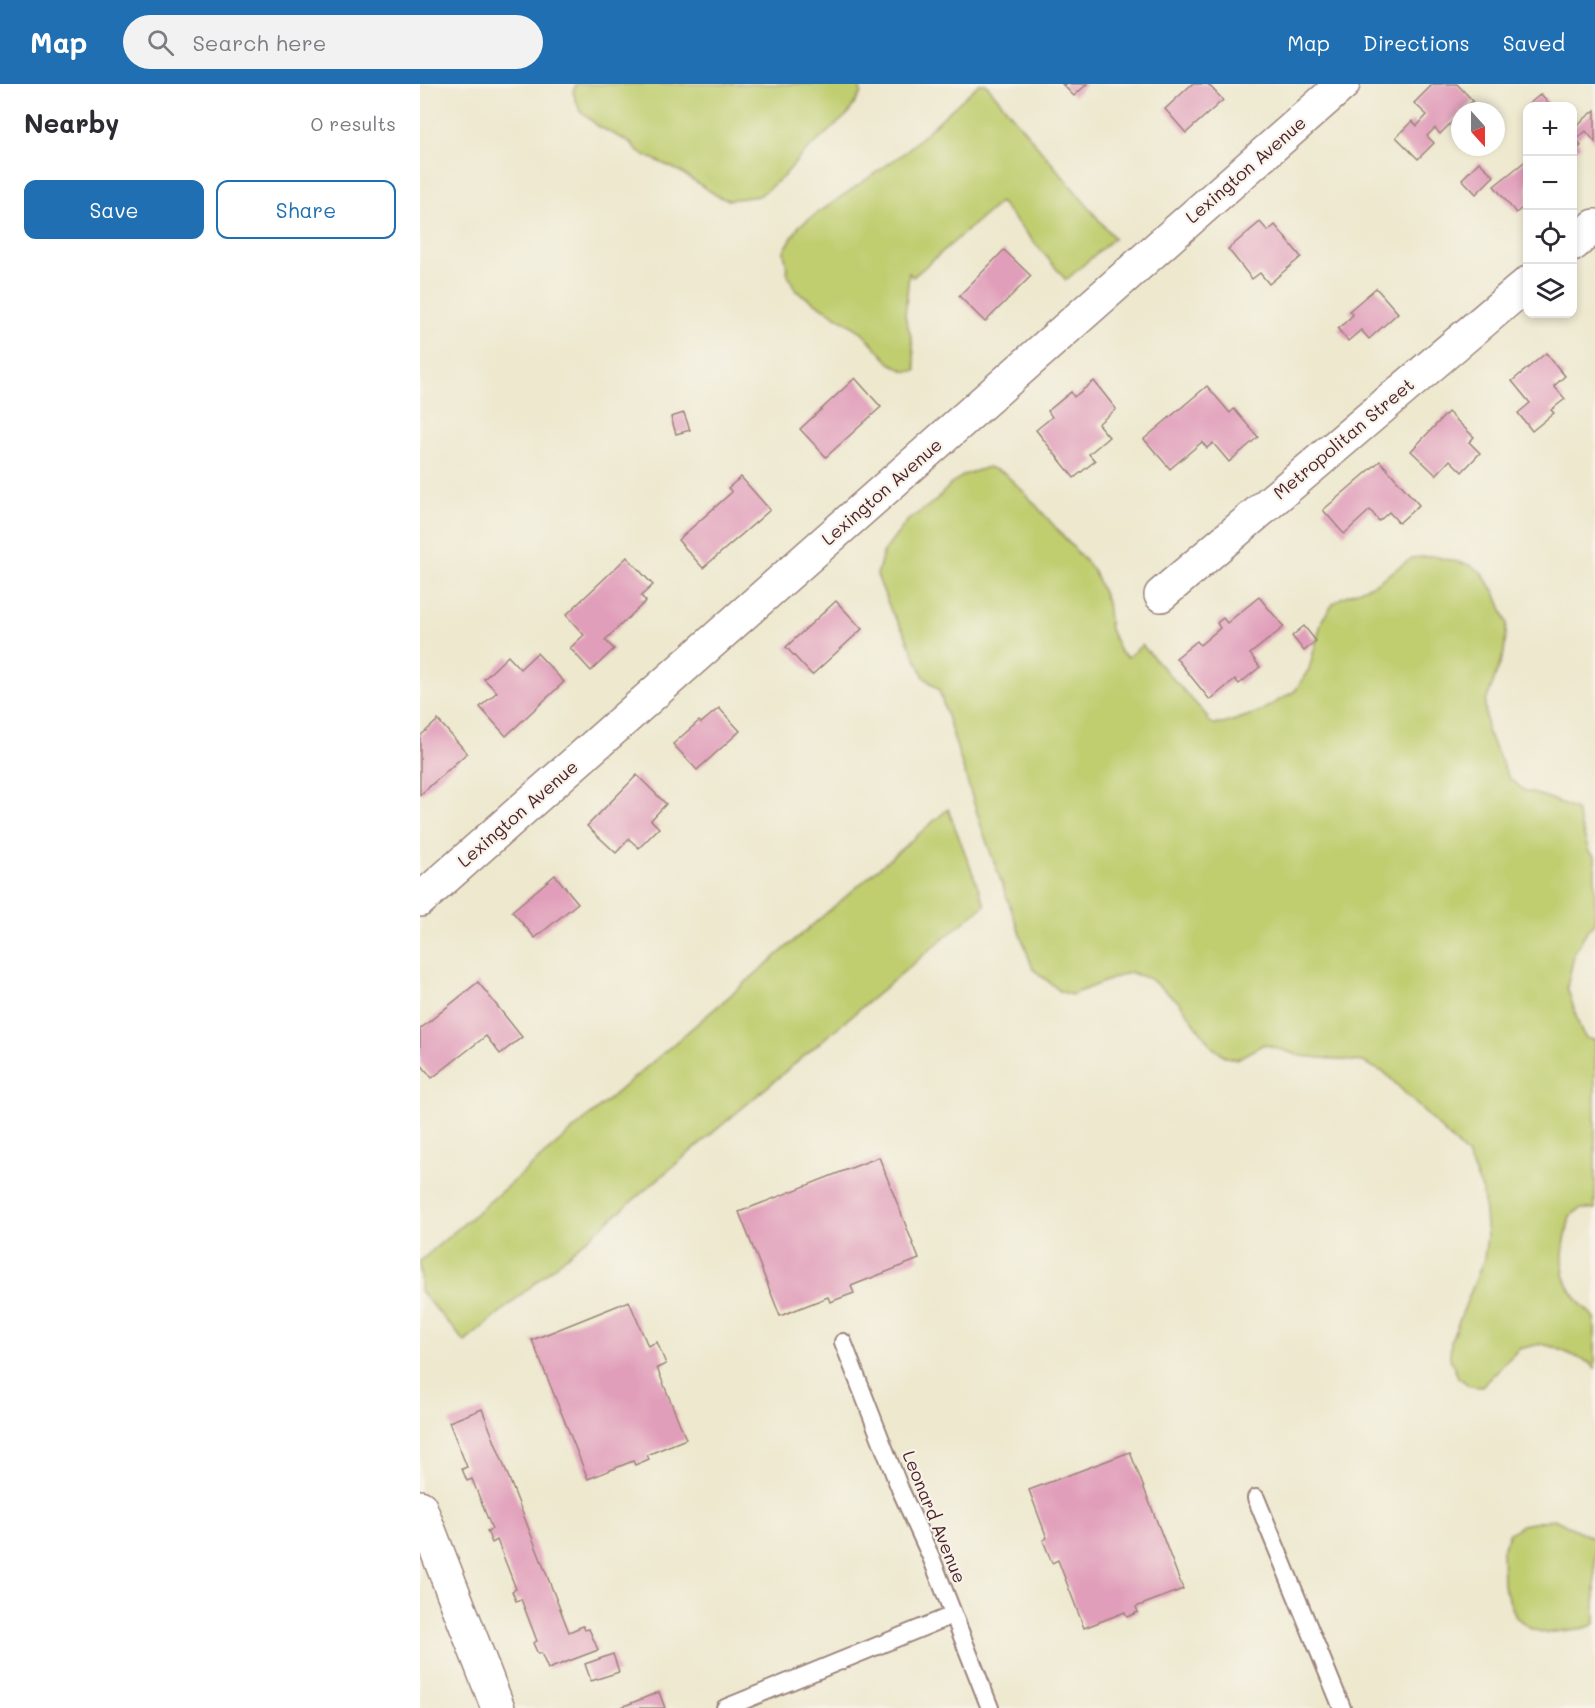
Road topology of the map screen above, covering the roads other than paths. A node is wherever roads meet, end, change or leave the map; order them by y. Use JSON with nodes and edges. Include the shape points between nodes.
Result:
{"nodes":[{"id":1,"x":1343,"y":84,"type":"edge"},
{"id":2,"x":1595,"y":226,"type":"edge"},
{"id":3,"x":1577,"y":241,"type":"edge"},
{"id":4,"x":1523,"y":286,"type":"edge"},
{"id":5,"x":1161,"y":596,"type":"dead end"},
{"id":6,"x":420,"y":900,"type":"edge"},
{"id":7,"x":843,"y":1342,"type":"dead end"},
{"id":8,"x":1256,"y":1498,"type":"dead end"},
{"id":9,"x":420,"y":1507,"type":"edge"},
{"id":10,"x":953,"y":1615,"type":"junction"},
{"id":11,"x":498,"y":1708,"type":"edge"},
{"id":12,"x":725,"y":1708,"type":"edge"},
{"id":13,"x":990,"y":1708,"type":"edge"},
{"id":14,"x":1341,"y":1708,"type":"edge"}],
"edges":[{"from":1,"to":6,"type":"street","name":"Lexington Avenue"},
{"from":2,"to":3,"type":"street"},
{"from":4,"to":5,"type":"street","name":"Metropolitan Street"},
{"from":7,"to":10,"type":"lane","name":"Leonard Avenue"},
{"from":8,"to":14,"type":"lane"},
{"from":9,"to":11,"type":"street"},
{"from":10,"to":12,"type":"lane"},
{"from":10,"to":13,"type":"lane","name":"Leonard Avenue"}]}
